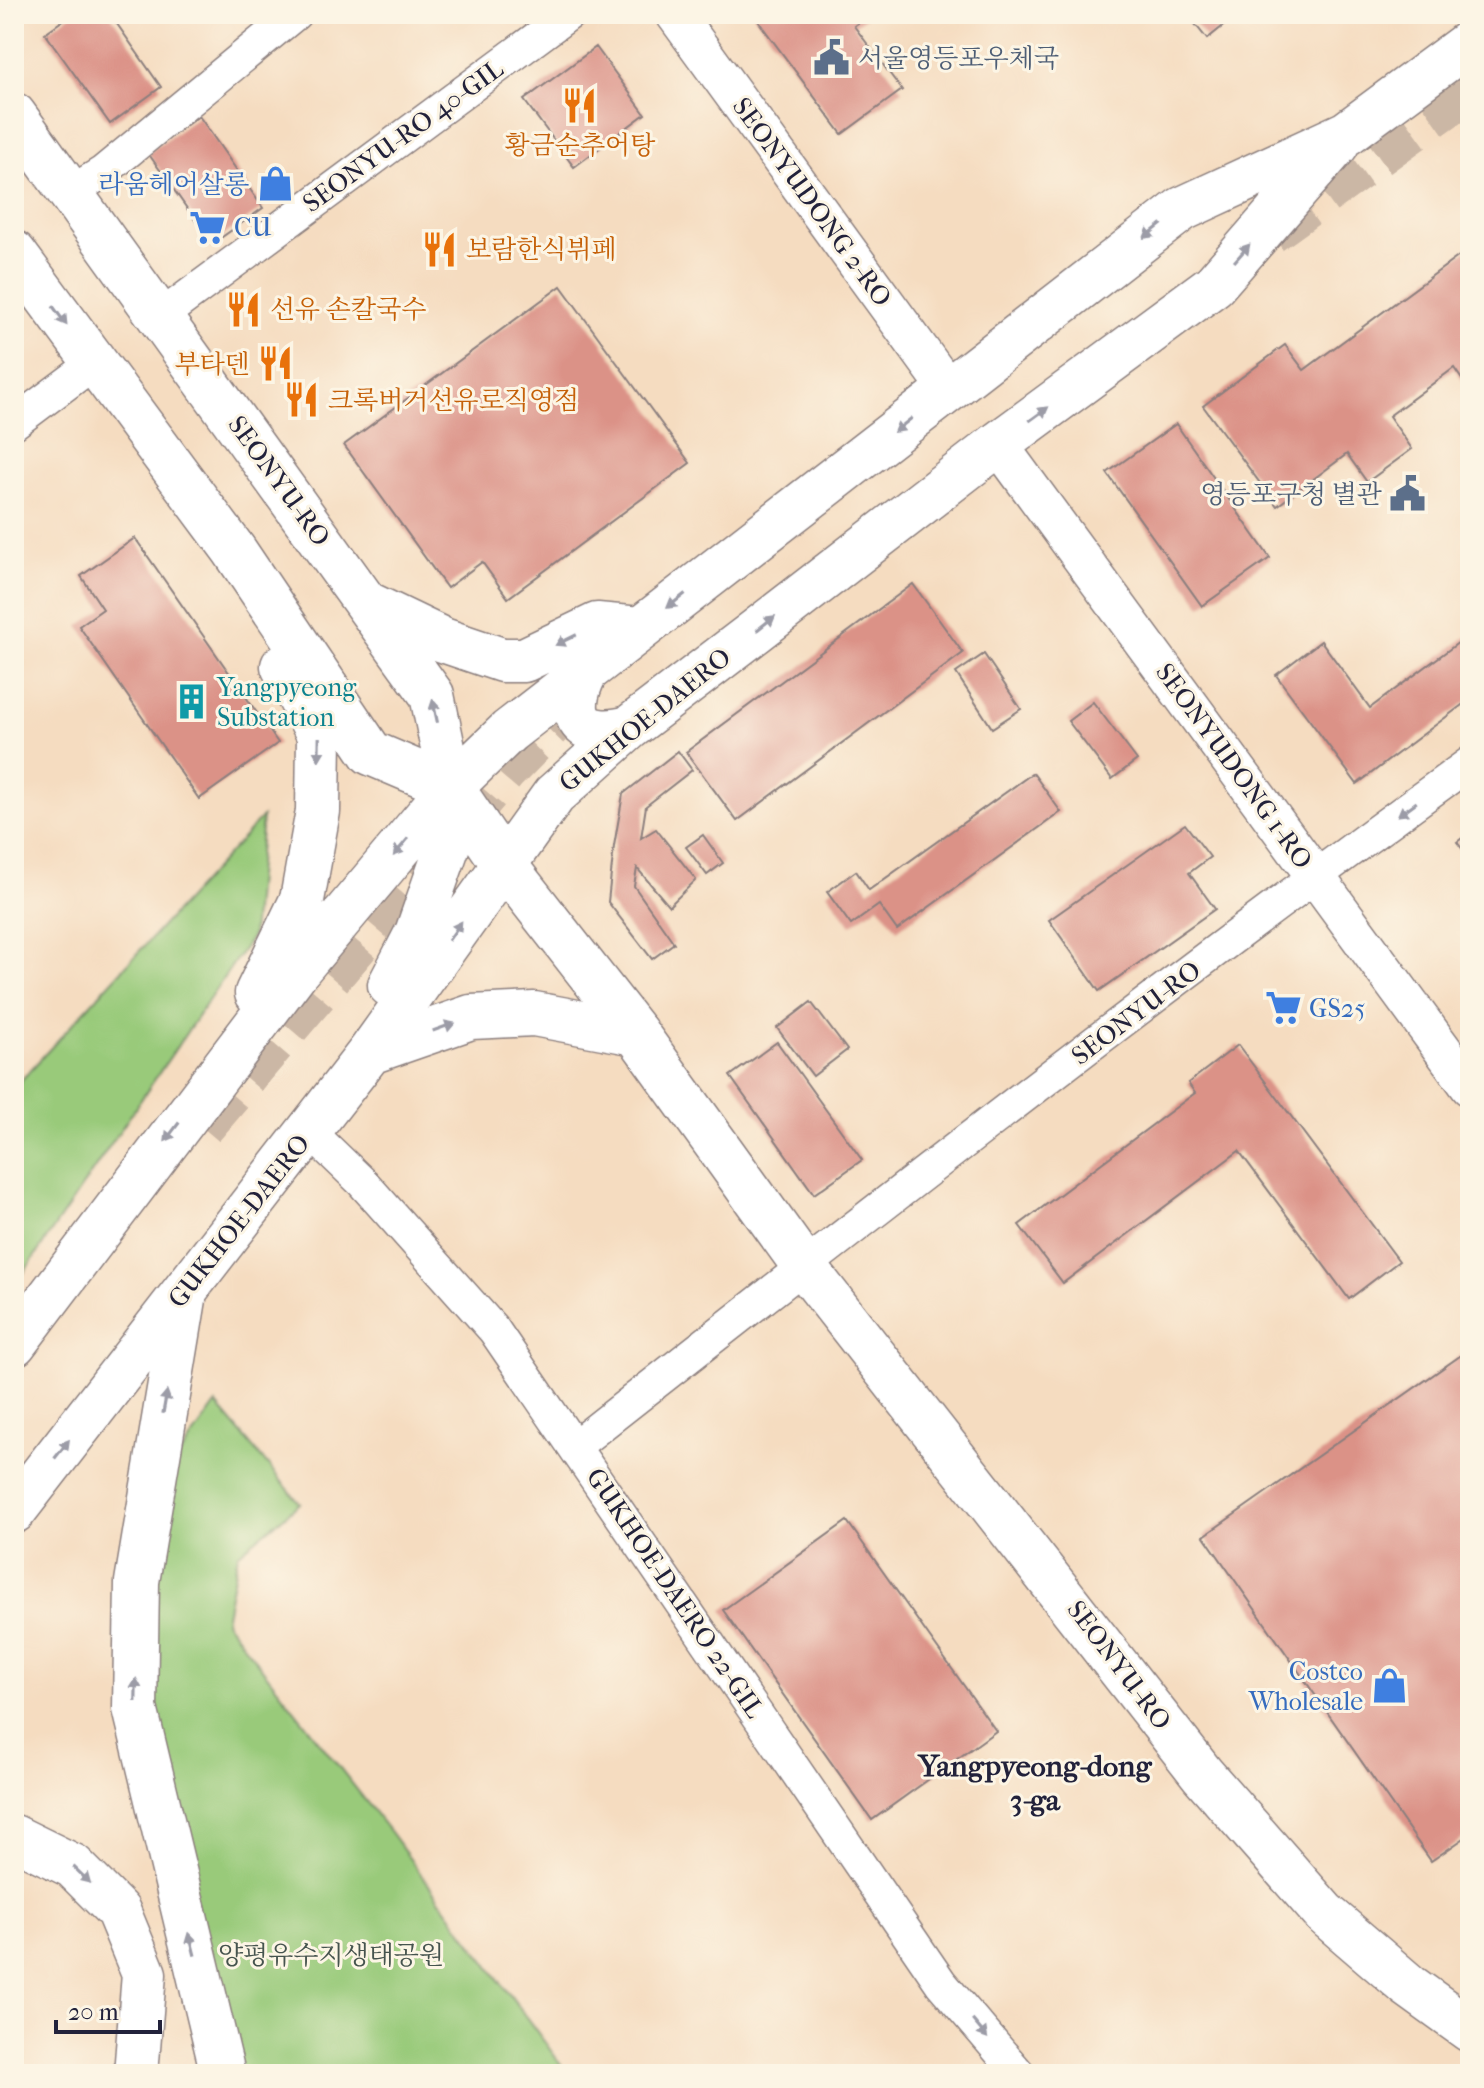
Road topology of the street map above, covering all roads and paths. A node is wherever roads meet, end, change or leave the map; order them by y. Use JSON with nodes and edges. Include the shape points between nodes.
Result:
{"nodes":[{"id":1,"x":295,"y":14,"type":"edge"},
{"id":2,"x":569,"y":14,"type":"edge"},
{"id":3,"x":675,"y":14,"type":"edge"},
{"id":4,"x":1466,"y":55,"type":"edge"},
{"id":5,"x":14,"y":115,"type":"edge"},
{"id":6,"x":1347,"y":133,"type":"junction"},
{"id":7,"x":71,"y":192,"type":"junction"},
{"id":8,"x":14,"y":253,"type":"edge"},
{"id":9,"x":161,"y":316,"type":"junction"},
{"id":10,"x":94,"y":363,"type":"junction"},
{"id":11,"x":949,"y":390,"type":"junction"},
{"id":12,"x":14,"y":423,"type":"edge"},
{"id":13,"x":998,"y":444,"type":"junction"},
{"id":14,"x":234,"y":550,"type":"junction"},
{"id":15,"x":366,"y":603,"type":"junction"},
{"id":16,"x":640,"y":629,"type":"junction"},
{"id":17,"x":585,"y":673,"type":"junction"},
{"id":18,"x":629,"y":728,"type":"junction"},
{"id":19,"x":1470,"y":763,"type":"edge"},
{"id":20,"x":451,"y":787,"type":"junction"},
{"id":21,"x":503,"y":863,"type":"junction"},
{"id":22,"x":1315,"y":876,"type":"junction"},
{"id":23,"x":636,"y":1033,"type":"junction"},
{"id":24,"x":370,"y":1052,"type":"junction"},
{"id":25,"x":220,"y":1070,"type":"junction"},
{"id":26,"x":1470,"y":1087,"type":"edge"},
{"id":27,"x":318,"y":1120,"type":"junction"},
{"id":28,"x":804,"y":1266,"type":"junction"},
{"id":29,"x":185,"y":1291,"type":"junction"},
{"id":30,"x":18,"y":1336,"type":"edge"},
{"id":31,"x":575,"y":1446,"type":"junction"},
{"id":32,"x":14,"y":1511,"type":"edge"},
{"id":33,"x":14,"y":1837,"type":"edge"},
{"id":34,"x":1470,"y":2030,"type":"edge"},
{"id":35,"x":136,"y":2074,"type":"edge"},
{"id":36,"x":223,"y":2074,"type":"edge"},
{"id":37,"x":1019,"y":2074,"type":"edge"}],
"edges":[{"from":1,"to":7,"type":"street","via":[[103,172]]},
{"from":2,"to":9,"type":"street","name":"SEONYU-RO 40-GIL"},
{"from":3,"to":11,"type":"street","name":"SEONYUDONG 2-RO"},
{"from":4,"to":6,"type":"main road","name":"GUKHOE-DAERO"},
{"from":5,"to":7,"type":"main road","name":"SEONYU-RO"},
{"from":6,"to":11,"type":"main road","name":"GUKHOE-DAERO","one_way":true,"via":[[1182,209]]},
{"from":13,"to":6,"type":"main road","name":"GUKHOE-DAERO","one_way":true,"via":[[1214,285]]},
{"from":7,"to":9,"type":"main road","name":"SEONYU-RO"},
{"from":8,"to":10,"type":"main road","one_way":true},
{"from":9,"to":15,"type":"main road","name":"SEONYU-RO"},
{"from":10,"to":12,"type":"street"},
{"from":10,"to":14,"type":"main road"},
{"from":11,"to":16,"type":"main road","name":"GUKHOE-DAERO","one_way":true},
{"from":18,"to":13,"type":"main road","name":"GUKHOE-DAERO","one_way":true},
{"from":13,"to":22,"type":"street","name":"SEONYUDONG 1-RO"},
{"from":14,"to":20,"type":"main road","via":[[371,753]]},
{"from":14,"to":25,"type":"main road","one_way":true,"via":[[276,651],[319,735],[318,811],[302,900]]},
{"from":16,"to":15,"type":"main road","one_way":true,"via":[[597,625],[524,660],[502,660],[443,640]]},
{"from":20,"to":15,"type":"main road","name":"SEONYU-RO","one_way":true,"via":[[432,695]]},
{"from":16,"to":17,"type":"main road","name":"GUKHOE-DAERO"},
{"from":17,"to":18,"type":"main road","via":[[575,693],[580,721],[590,731],[606,735]]},
{"from":17,"to":20,"type":"main road","name":"GUKHOE-DAERO","via":[[509,731]]},
{"from":18,"to":21,"type":"main road","name":"GUKHOE-DAERO","via":[[554,795]]},
{"from":19,"to":22,"type":"street","name":"SEONYU-RO","one_way":true},
{"from":20,"to":21,"type":"main road","name":"SEONYU-RO"},
{"from":20,"to":25,"type":"main road","name":"GUKHOE-DAERO","one_way":true},
{"from":20,"to":27,"type":"main road","via":[[448,845],[417,933]]},
{"from":21,"to":23,"type":"main road","name":"SEONYU-RO"},
{"from":24,"to":21,"type":"main road","name":"GUKHOE-DAERO","one_way":true},
{"from":22,"to":26,"type":"street","name":"SEONYUDONG 1-RO"},
{"from":22,"to":28,"type":"street","name":"SEONYU-RO"},
{"from":24,"to":23,"type":"main road","one_way":true,"via":[[471,1017],[534,1014]]},
{"from":23,"to":28,"type":"main road","name":"SEONYU-RO"},
{"from":24,"to":27,"type":"main road","name":"GUKHOE-DAERO"},
{"from":25,"to":30,"type":"main road","name":"GUKHOE-DAERO","one_way":true},
{"from":27,"to":29,"type":"main road","name":"GUKHOE-DAERO"},
{"from":27,"to":31,"type":"street","name":"GUKHOE-DAERO 22-GIL","via":[[363,1183],[494,1330]]},
{"from":28,"to":31,"type":"street"},
{"from":28,"to":34,"type":"main road","name":"SEONYU-RO","via":[[1202,1774],[1324,1913]]},
{"from":32,"to":29,"type":"main road","name":"GUKHOE-DAERO","one_way":true},
{"from":36,"to":29,"type":"main road","one_way":true,"via":[[135,1708],[137,1582]]},
{"from":31,"to":37,"type":"street","name":"GUKHOE-DAERO 22-GIL","one_way":true,"via":[[941,1983]]},
{"from":33,"to":35,"type":"main road","one_way":true,"via":[[73,1866],[118,1911],[144,1974]]}]}
